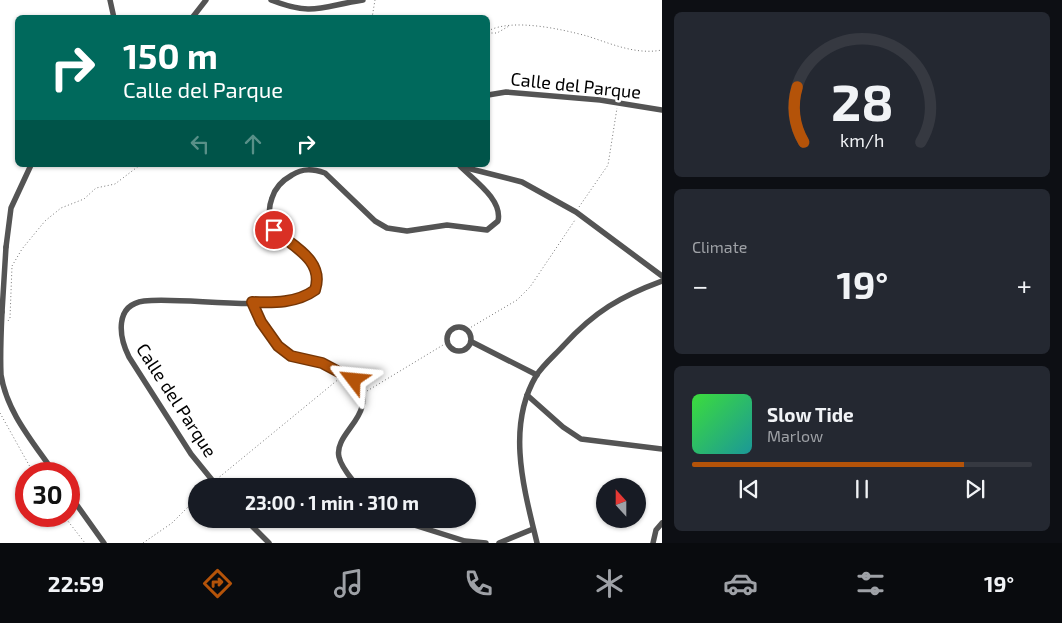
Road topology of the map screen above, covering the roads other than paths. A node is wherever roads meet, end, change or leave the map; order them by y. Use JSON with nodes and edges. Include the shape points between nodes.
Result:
{"nodes":[{"id":1,"x":110,"y":0,"type":"edge"},
{"id":2,"x":206,"y":0,"type":"edge"},
{"id":3,"x":271,"y":0,"type":"edge"},
{"id":4,"x":364,"y":0,"type":"edge"},
{"id":5,"x":113,"y":15,"type":"edge"},
{"id":6,"x":194,"y":15,"type":"edge"},
{"id":7,"x":490,"y":95,"type":"edge"},
{"id":8,"x":662,"y":110,"type":"edge"},
{"id":9,"x":30,"y":167,"type":"edge"},
{"id":10,"x":461,"y":167,"type":"edge"},
{"id":11,"x":464,"y":167,"type":"edge"},
{"id":12,"x":662,"y":276,"type":"edge"},
{"id":13,"x":662,"y":281,"type":"edge"},
{"id":14,"x":252,"y":302,"type":"junction"},
{"id":15,"x":472,"y":342,"type":"junction"},
{"id":16,"x":537,"y":374,"type":"junction"},
{"id":17,"x":527,"y":395,"type":"junction"},
{"id":18,"x":662,"y":449,"type":"edge"},
{"id":19,"x":47,"y":462,"type":"edge"},
{"id":20,"x":211,"y":478,"type":"edge"},
{"id":21,"x":352,"y":478,"type":"edge"},
{"id":22,"x":80,"y":509,"type":"edge"},
{"id":23,"x":662,"y":523,"type":"edge"},
{"id":24,"x":255,"y":528,"type":"edge"},
{"id":25,"x":424,"y":528,"type":"edge"},
{"id":26,"x":533,"y":529,"type":"junction"},
{"id":27,"x":104,"y":543,"type":"edge"},
{"id":28,"x":269,"y":543,"type":"edge"},
{"id":29,"x":486,"y":543,"type":"edge"},
{"id":30,"x":499,"y":543,"type":"edge"},
{"id":31,"x":537,"y":543,"type":"edge"},
{"id":32,"x":653,"y":543,"type":"edge"}],
"edges":[{"from":1,"to":5,"type":"street"},
{"from":2,"to":6,"type":"street"},
{"from":3,"to":4,"type":"street","via":[[292,8],[317,10]]},
{"from":7,"to":8,"type":"street","name":"Calle del Parque","via":[[506,92]]},
{"from":9,"to":19,"type":"street","bridge":true,"via":[[11,208],[0,365],[8,398],[19,422]]},
{"from":10,"to":14,"type":"street","name":"Calle del Parque","via":[[498,207],[498,221],[487,230],[447,225],[393,230],[375,220],[325,173],[309,169],[293,174],[274,192],[269,215],[274,230],[309,258],[317,274],[316,287],[310,294],[296,300]]},
{"from":11,"to":12,"type":"street","via":[[522,182],[577,213]]},
{"from":13,"to":16,"type":"street","via":[[608,304]]},
{"from":14,"to":20,"type":"street","name":"Calle del Parque","via":[[144,301],[132,306],[123,316],[121,340],[129,357],[191,454]]},
{"from":14,"to":21,"type":"street","via":[[261,322],[285,352],[322,363],[354,380],[361,394],[362,410],[339,447],[339,458]]},
{"from":15,"to":15,"type":"street","via":[[464,351],[452,349],[448,332],[458,326],[468,330]]},
{"from":15,"to":16,"type":"street"},
{"from":16,"to":17,"type":"street"},
{"from":17,"to":18,"type":"street","via":[[581,439]]},
{"from":17,"to":26,"type":"street","via":[[519,442]]},
{"from":22,"to":27,"type":"street"},
{"from":23,"to":32,"type":"street","via":[[653,536]]},
{"from":24,"to":28,"type":"street"},
{"from":25,"to":29,"type":"street","via":[[465,541]]},
{"from":26,"to":30,"type":"street"},
{"from":26,"to":31,"type":"street"}]}
